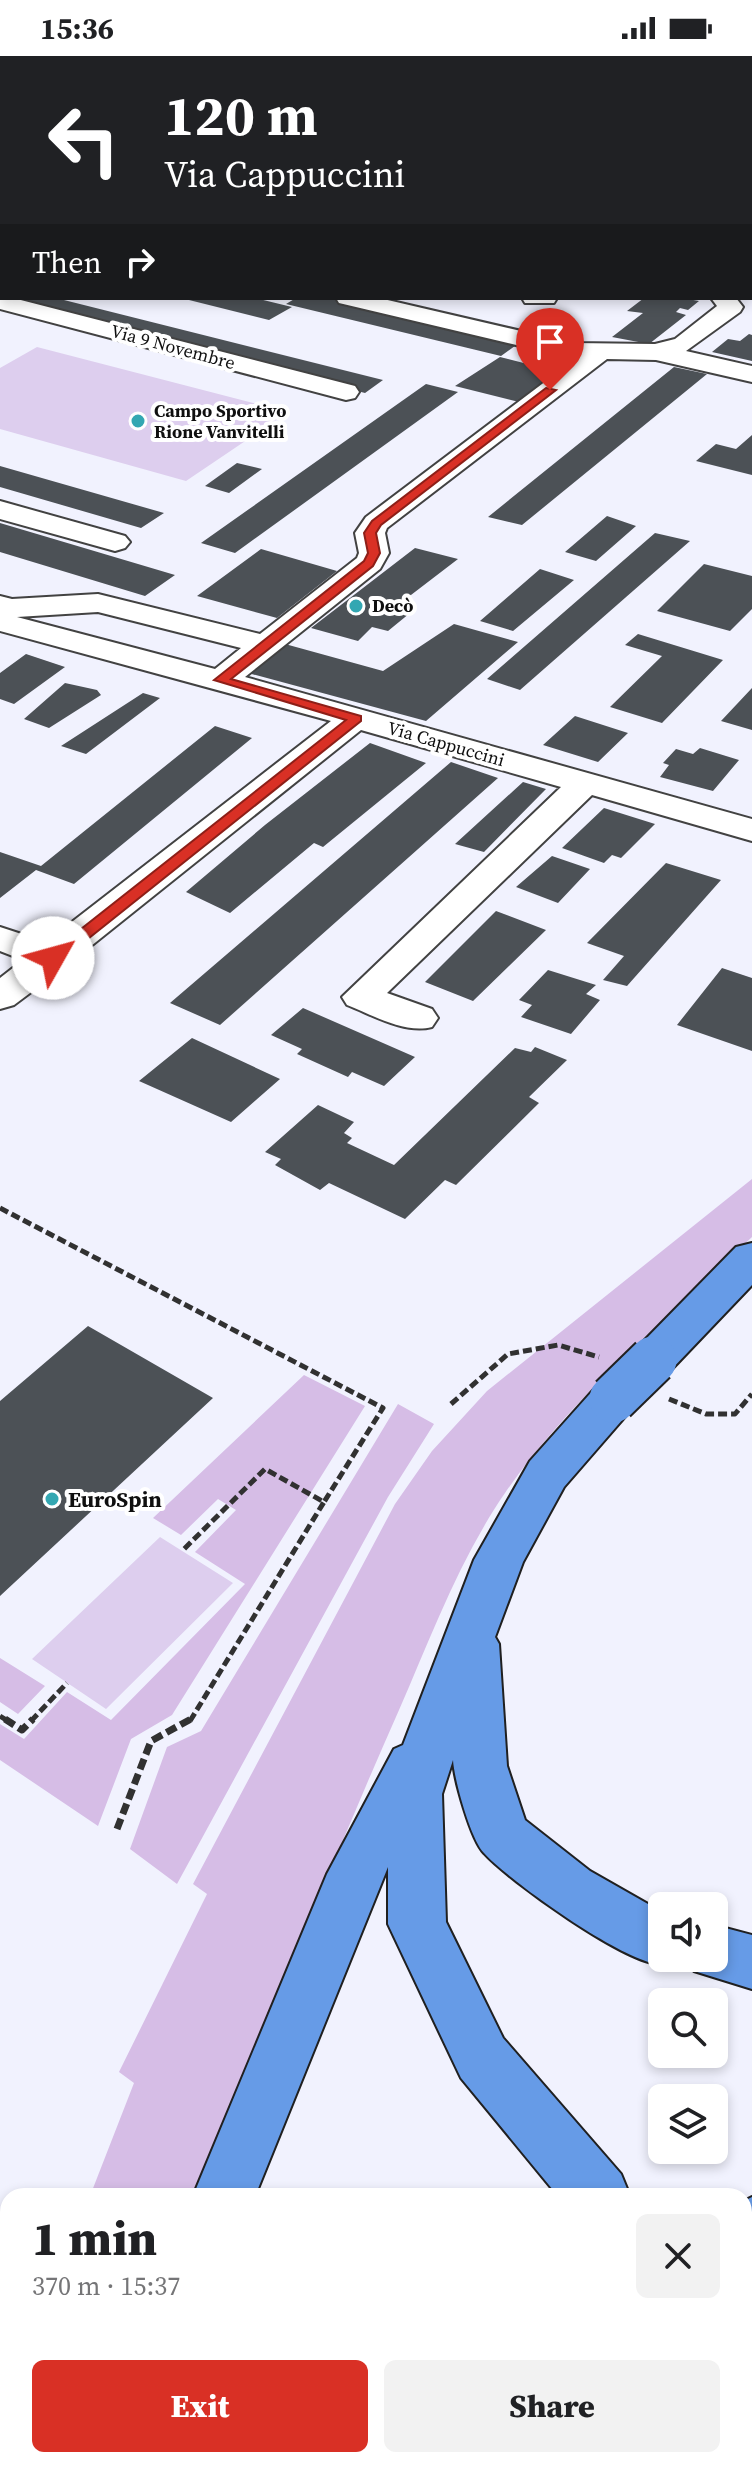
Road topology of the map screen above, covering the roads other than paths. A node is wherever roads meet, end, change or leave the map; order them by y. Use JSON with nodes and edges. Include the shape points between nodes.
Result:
{"nodes":[{"id":1,"x":356,"y":300,"type":"edge"},
{"id":2,"x":725,"y":300,"type":"edge"},
{"id":3,"x":0,"y":302,"type":"edge"},
{"id":4,"x":600,"y":352,"type":"junction"},
{"id":5,"x":656,"y":352,"type":"junction"},
{"id":6,"x":752,"y":374,"type":"edge"},
{"id":7,"x":346,"y":392,"type":"dead end"},
{"id":8,"x":0,"y":510,"type":"edge"},
{"id":9,"x":115,"y":542,"type":"dead end"},
{"id":10,"x":0,"y":605,"type":"edge"},
{"id":11,"x":0,"y":622,"type":"edge"},
{"id":12,"x":266,"y":645,"type":"junction"},
{"id":13,"x":221,"y":680,"type":"junction"},
{"id":14,"x":356,"y":718,"type":"junction"},
{"id":15,"x":585,"y":783,"type":"junction"},
{"id":16,"x":752,"y":830,"type":"edge"},
{"id":17,"x":0,"y":938,"type":"edge"},
{"id":18,"x":53,"y":958,"type":"junction"},
{"id":19,"x":0,"y":997,"type":"edge"},
{"id":20,"x":418,"y":1018,"type":"dead end"},
{"id":21,"x":752,"y":1258,"type":"edge"},
{"id":22,"x":472,"y":1626,"type":"junction"},
{"id":23,"x":439,"y":1717,"type":"junction"},
{"id":24,"x":648,"y":1934,"type":"edge"},
{"id":25,"x":728,"y":1956,"type":"edge"},
{"id":26,"x":752,"y":1962,"type":"edge"},
{"id":27,"x":227,"y":2188,"type":"edge"},
{"id":28,"x":592,"y":2188,"type":"edge"}],
"edges":[{"from":1,"to":4,"type":"street","via":[[573,351]]},
{"from":2,"to":5,"type":"street","via":[[731,307],[684,344]]},
{"from":3,"to":7,"type":"street","name":"Via 9 Novembre"},
{"from":4,"to":5,"type":"street"},
{"from":4,"to":12,"type":"street","via":[[376,523],[370,533],[374,553],[369,563]]},
{"from":5,"to":6,"type":"street"},
{"from":8,"to":9,"type":"street"},
{"from":10,"to":12,"type":"street","via":[[98,603]]},
{"from":11,"to":13,"type":"street","name":"Via Cappuccini"},
{"from":12,"to":13,"type":"street"},
{"from":13,"to":14,"type":"street","name":"Via Cappuccini"},
{"from":14,"to":15,"type":"street","name":"Via Cappuccini"},
{"from":14,"to":18,"type":"street"},
{"from":15,"to":16,"type":"street","name":"Via Cappuccini"},
{"from":15,"to":20,"type":"street","via":[[361,997]]},
{"from":17,"to":18,"type":"street"},
{"from":18,"to":19,"type":"street"},
{"from":21,"to":22,"type":"highway","bridge":true,"via":[[660,1378],[608,1379],[499,1560]]},
{"from":22,"to":23,"type":"highway"},
{"from":22,"to":24,"type":"highway","via":[[480,1766],[502,1835],[570,1889]]},
{"from":23,"to":27,"type":"highway","via":[[355,1874]]},
{"from":23,"to":28,"type":"highway","via":[[415,1794],[417,1924],[482,2058]]},
{"from":25,"to":26,"type":"highway"}]}
